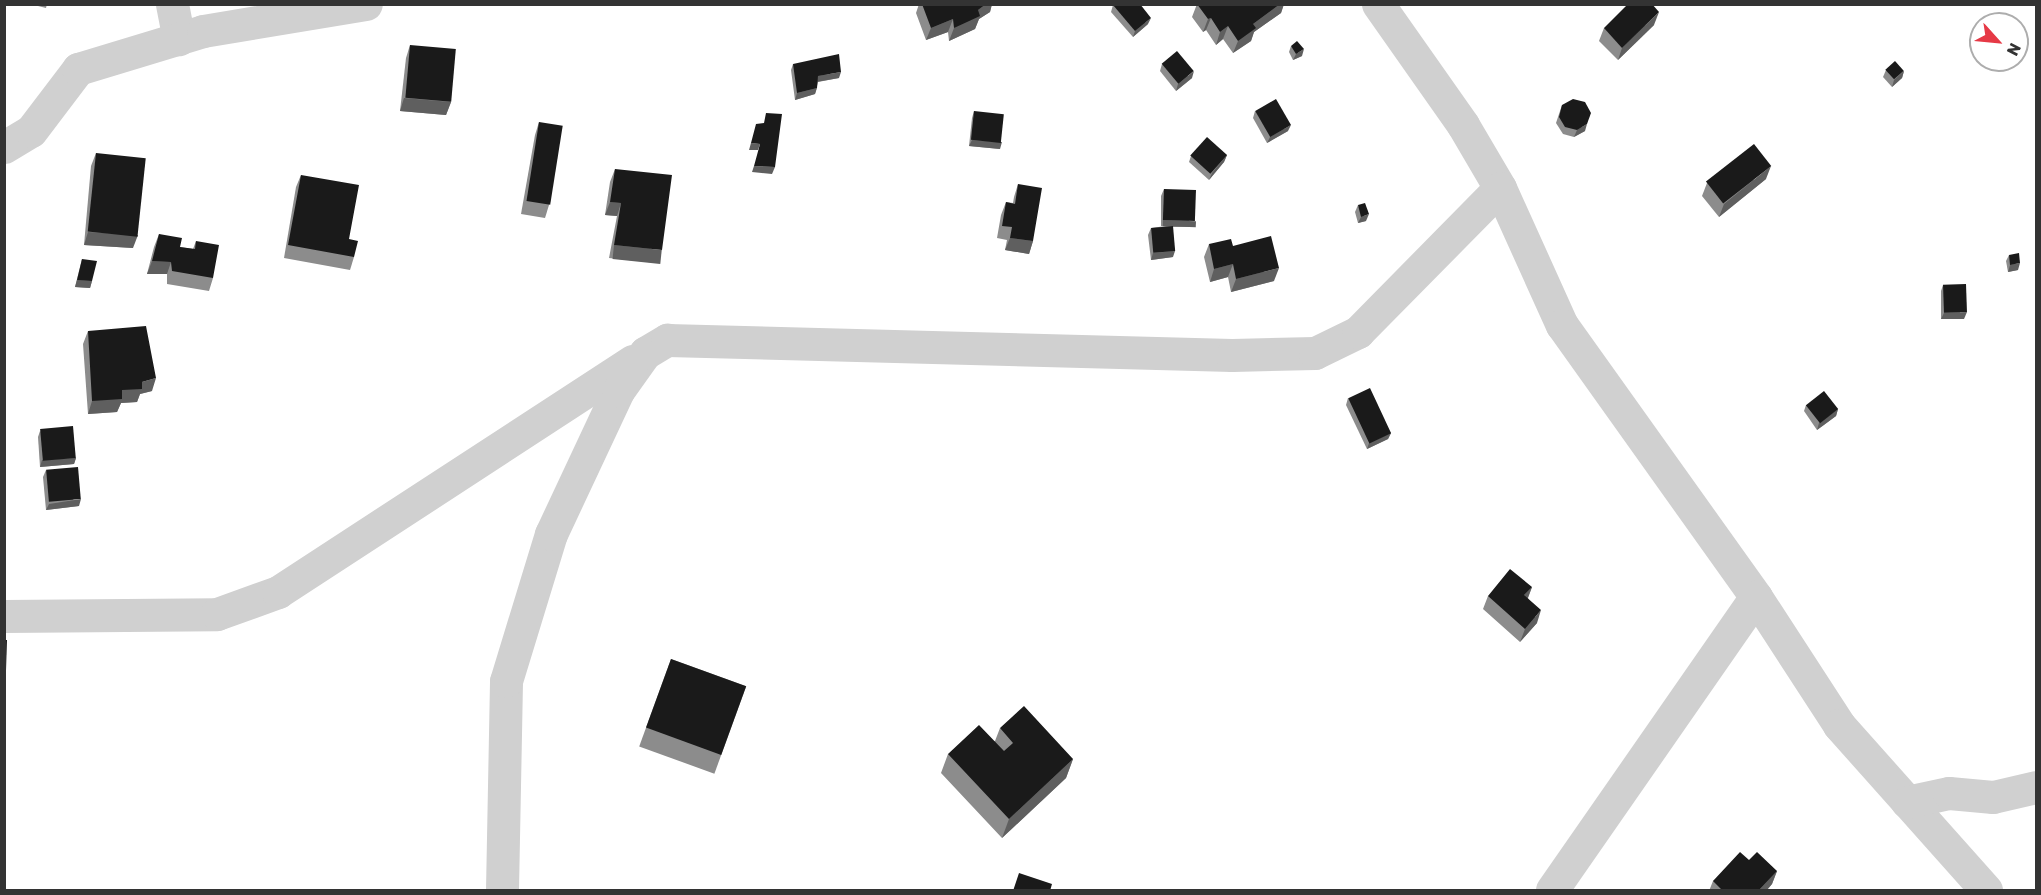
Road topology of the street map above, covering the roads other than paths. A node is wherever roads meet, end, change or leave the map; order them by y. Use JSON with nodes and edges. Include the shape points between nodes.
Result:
{"nodes":[{"id":1,"x":172,"y":4,"type":"edge"},
{"id":2,"x":366,"y":4,"type":"edge"},
{"id":3,"x":1378,"y":4,"type":"edge"},
{"id":4,"x":179,"y":39,"type":"junction"},
{"id":5,"x":4,"y":147,"type":"edge"},
{"id":6,"x":1500,"y":188,"type":"junction"},
{"id":7,"x":645,"y":353,"type":"junction"},
{"id":8,"x":1755,"y":597,"type":"junction"},
{"id":9,"x":4,"y":616,"type":"edge"},
{"id":10,"x":2037,"y":787,"type":"edge"},
{"id":11,"x":1907,"y":802,"type":"junction"},
{"id":12,"x":502,"y":891,"type":"edge"},
{"id":13,"x":1552,"y":891,"type":"edge"},
{"id":14,"x":1986,"y":891,"type":"edge"}],
"edges":[{"from":1,"to":4,"type":"street"},
{"from":2,"to":4,"type":"street"},
{"from":3,"to":6,"type":"street","via":[[1463,124]]},
{"from":4,"to":5,"type":"street","via":[[78,69],[31,131]]},
{"from":6,"to":7,"type":"street","via":[[1358,332],[1315,353],[1232,355],[668,340]]},
{"from":6,"to":8,"type":"street","via":[[1562,325]]},
{"from":7,"to":9,"type":"street","via":[[278,592],[217,614]]},
{"from":7,"to":12,"type":"street","via":[[618,391],[551,534],[506,681]]},
{"from":8,"to":11,"type":"street","via":[[1839,725]]},
{"from":8,"to":13,"type":"street"},
{"from":10,"to":11,"type":"street","via":[[1993,797],[1949,793]]},
{"from":11,"to":14,"type":"street"}]}
